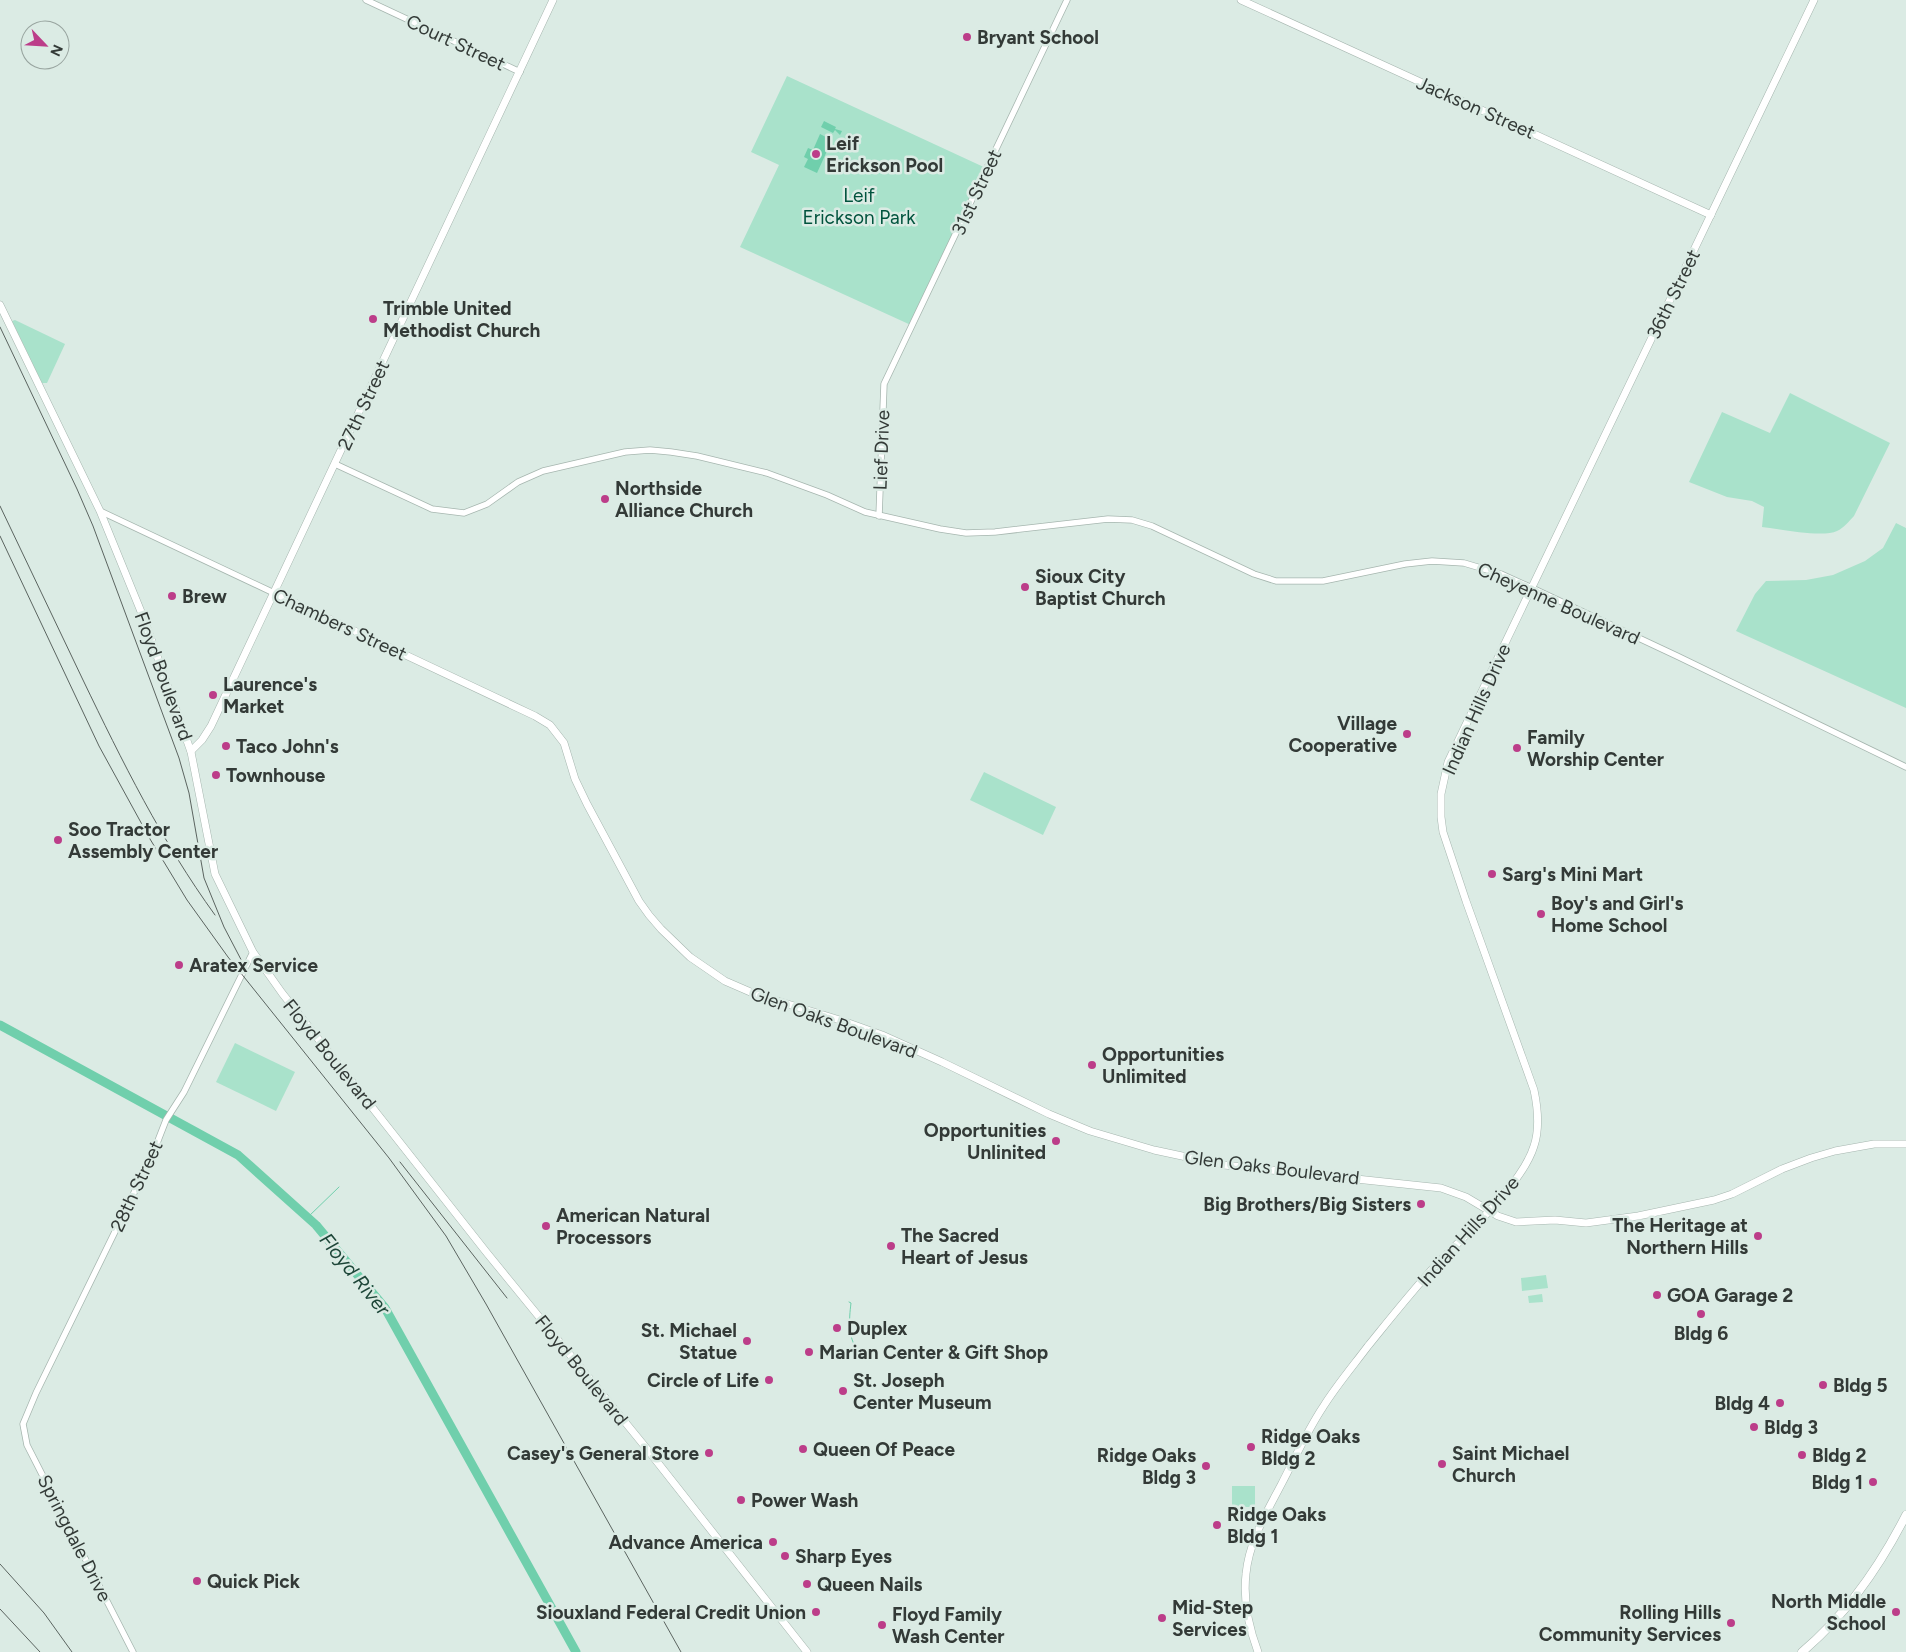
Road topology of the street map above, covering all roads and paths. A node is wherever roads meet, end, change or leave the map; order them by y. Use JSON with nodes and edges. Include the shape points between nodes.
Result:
{"nodes":[{"id":1,"x":366,"y":0,"type":"edge"},
{"id":2,"x":553,"y":0,"type":"edge"},
{"id":3,"x":1067,"y":0,"type":"edge"},
{"id":4,"x":1241,"y":0,"type":"edge"},
{"id":5,"x":1814,"y":0,"type":"edge"},
{"id":6,"x":520,"y":72,"type":"junction"},
{"id":7,"x":1711,"y":215,"type":"junction"},
{"id":8,"x":0,"y":305,"type":"edge"},
{"id":9,"x":884,"y":384,"type":"joint"},
{"id":10,"x":335,"y":464,"type":"junction"},
{"id":11,"x":100,"y":511,"type":"junction"},
{"id":12,"x":879,"y":516,"type":"junction"},
{"id":13,"x":1532,"y":588,"type":"junction"},
{"id":14,"x":274,"y":593,"type":"junction"},
{"id":15,"x":191,"y":751,"type":"junction"},
{"id":16,"x":567,"y":752,"type":"joint"},
{"id":17,"x":1906,"y":767,"type":"edge"},
{"id":18,"x":252,"y":952,"type":"junction"},
{"id":19,"x":1906,"y":1144,"type":"edge"},
{"id":20,"x":1489,"y":1211,"type":"junction"},
{"id":21,"x":23,"y":1422,"type":"joint"},
{"id":22,"x":1906,"y":1515,"type":"edge"},
{"id":23,"x":1806,"y":1651,"type":"edge"},
{"id":24,"x":134,"y":1652,"type":"edge"},
{"id":25,"x":807,"y":1652,"type":"edge"},
{"id":26,"x":1258,"y":1652,"type":"edge"}],
"edges":[{"from":1,"to":6,"type":"street","name":"Court Street"},
{"from":2,"to":6,"type":"main road","name":"27th Street"},
{"from":3,"to":9,"type":"street","name":"31st Street"},
{"from":4,"to":7,"type":"main road","name":"Jackson Street"},
{"from":5,"to":7,"type":"main road","name":"36th Street"},
{"from":6,"to":10,"type":"main road","name":"27th Street"},
{"from":7,"to":13,"type":"main road","name":"36th Street"},
{"from":8,"to":11,"type":"main road","name":"Floyd Boulevard"},
{"from":9,"to":12,"type":"street","name":"Lief Drive"},
{"from":10,"to":12,"type":"street","name":"Cheyenne Boulevard","via":[[432,508],[464,513],[487,504],[518,482],[543,471],[625,452],[671,452],[767,474]]},
{"from":10,"to":14,"type":"main road","name":"27th Street"},
{"from":11,"to":14,"type":"street","name":"Chambers Street"},
{"from":11,"to":15,"type":"main road","name":"Floyd Boulevard","via":[[144,619]]},
{"from":12,"to":13,"type":"street","name":"Cheyenne Boulevard","via":[[940,530],[978,533],[1122,518],[1152,526],[1254,574],[1276,581],[1324,581],[1432,560],[1479,567]]},
{"from":13,"to":17,"type":"street","name":"Cheyenne Boulevard"},
{"from":13,"to":20,"type":"main road","name":"Indian Hills Drive","via":[[1448,762],[1441,794],[1443,832],[1538,1109],[1538,1130],[1528,1160]]},
{"from":14,"to":15,"type":"main road","name":"27th Street","via":[[211,726]]},
{"from":14,"to":16,"type":"main road","name":"Chambers Street","via":[[535,716],[550,725]]},
{"from":15,"to":18,"type":"main road","name":"Floyd Boulevard","via":[[215,874]]},
{"from":16,"to":20,"type":"main road","name":"Glen Oaks Boulevard","via":[[586,804],[642,905],[690,958],[724,981],[882,1035],[1049,1114],[1145,1148],[1224,1165],[1441,1188],[1466,1197]]},
{"from":18,"to":21,"type":"street","name":"28th Street","via":[[184,1092],[166,1120],[152,1156]]},
{"from":18,"to":25,"type":"main road","name":"Floyd Boulevard"},
{"from":19,"to":20,"type":"main road","name":"Glen Oaks Boulevard","via":[[1874,1144],[1811,1158],[1732,1194],[1696,1205],[1638,1216],[1586,1222],[1516,1222]]},
{"from":20,"to":26,"type":"main road","name":"Indian Hills Drive","via":[[1407,1298],[1342,1379],[1313,1423],[1251,1548],[1246,1599]]},
{"from":21,"to":24,"type":"street","name":"Springdale Drive","via":[[28,1445]]},
{"from":22,"to":23,"type":"main road","via":[[1878,1566],[1856,1596]]}]}
